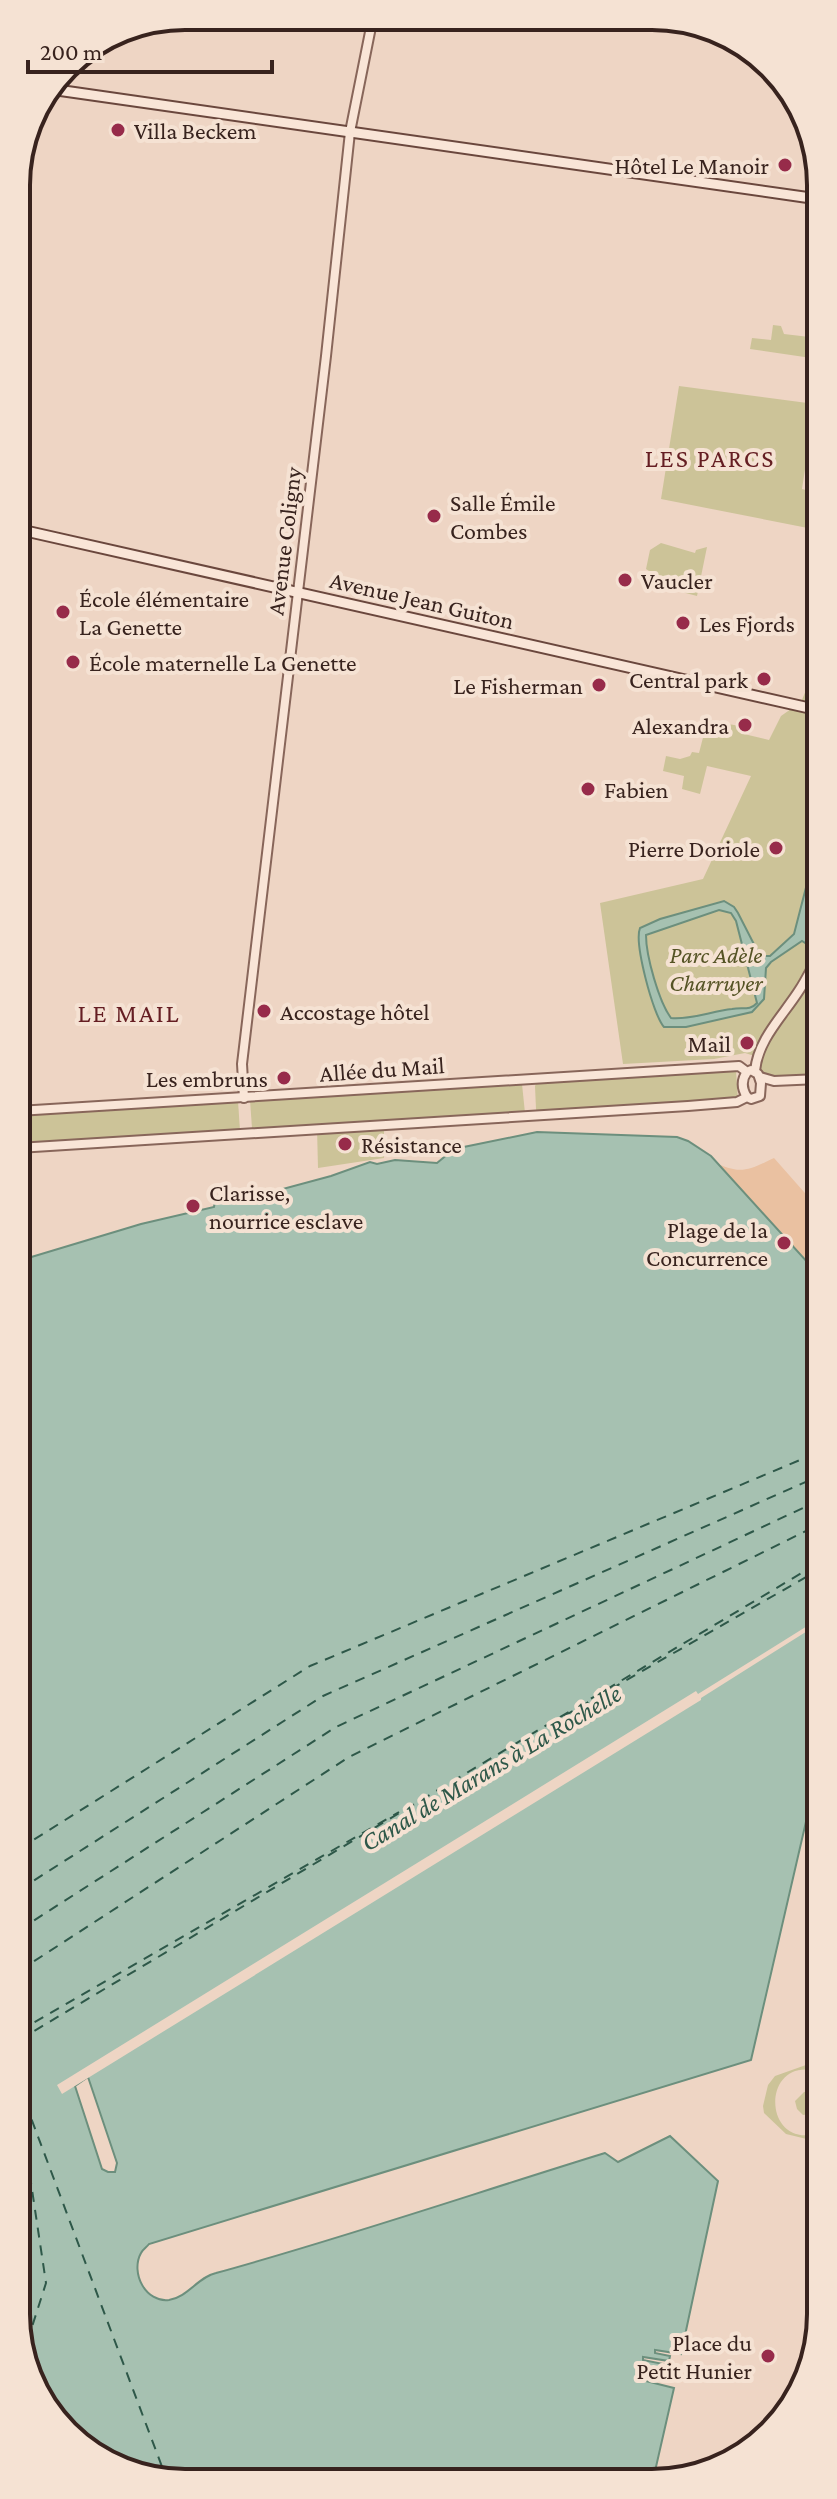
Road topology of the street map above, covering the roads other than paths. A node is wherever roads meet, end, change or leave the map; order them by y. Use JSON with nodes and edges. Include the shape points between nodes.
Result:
{"nodes":[{"id":1,"x":370,"y":30,"type":"edge"},
{"id":2,"x":62,"y":91,"type":"edge"},
{"id":3,"x":350,"y":132,"type":"junction"},
{"id":4,"x":807,"y":197,"type":"edge"},
{"id":5,"x":30,"y":532,"type":"edge"},
{"id":6,"x":298,"y":592,"type":"junction"},
{"id":7,"x":807,"y":708,"type":"edge"},
{"id":8,"x":807,"y":976,"type":"edge"},
{"id":9,"x":754,"y":1073,"type":"junction"},
{"id":10,"x":807,"y":1080,"type":"edge"},
{"id":11,"x":747,"y":1097,"type":"junction"},
{"id":12,"x":244,"y":1098,"type":"junction"},
{"id":13,"x":30,"y":1110,"type":"edge"},
{"id":14,"x":30,"y":1147,"type":"edge"}],
"edges":[{"from":1,"to":3,"type":"street","name":"Avenue Coligny"},
{"from":2,"to":3,"type":"main road"},
{"from":3,"to":4,"type":"main road"},
{"from":3,"to":6,"type":"street","name":"Avenue Coligny"},
{"from":5,"to":6,"type":"main road","name":"Avenue Jean Guiton"},
{"from":6,"to":7,"type":"main road","name":"Avenue Jean Guiton"},
{"from":6,"to":12,"type":"street","name":"Avenue Coligny","via":[[242,1064]]},
{"from":8,"to":9,"type":"street","via":[[761,1045]]},
{"from":9,"to":10,"type":"street","name":"Allée du Mail","via":[[774,1081]]},
{"from":9,"to":11,"type":"street","via":[[743,1083]]},
{"from":9,"to":11,"type":"street","via":[[760,1096]]},
{"from":9,"to":12,"type":"street","name":"Allée du Mail","via":[[739,1066]]},
{"from":11,"to":14,"type":"street","via":[[688,1106]]},
{"from":12,"to":13,"type":"street","name":"Allée du Mail"}]}
